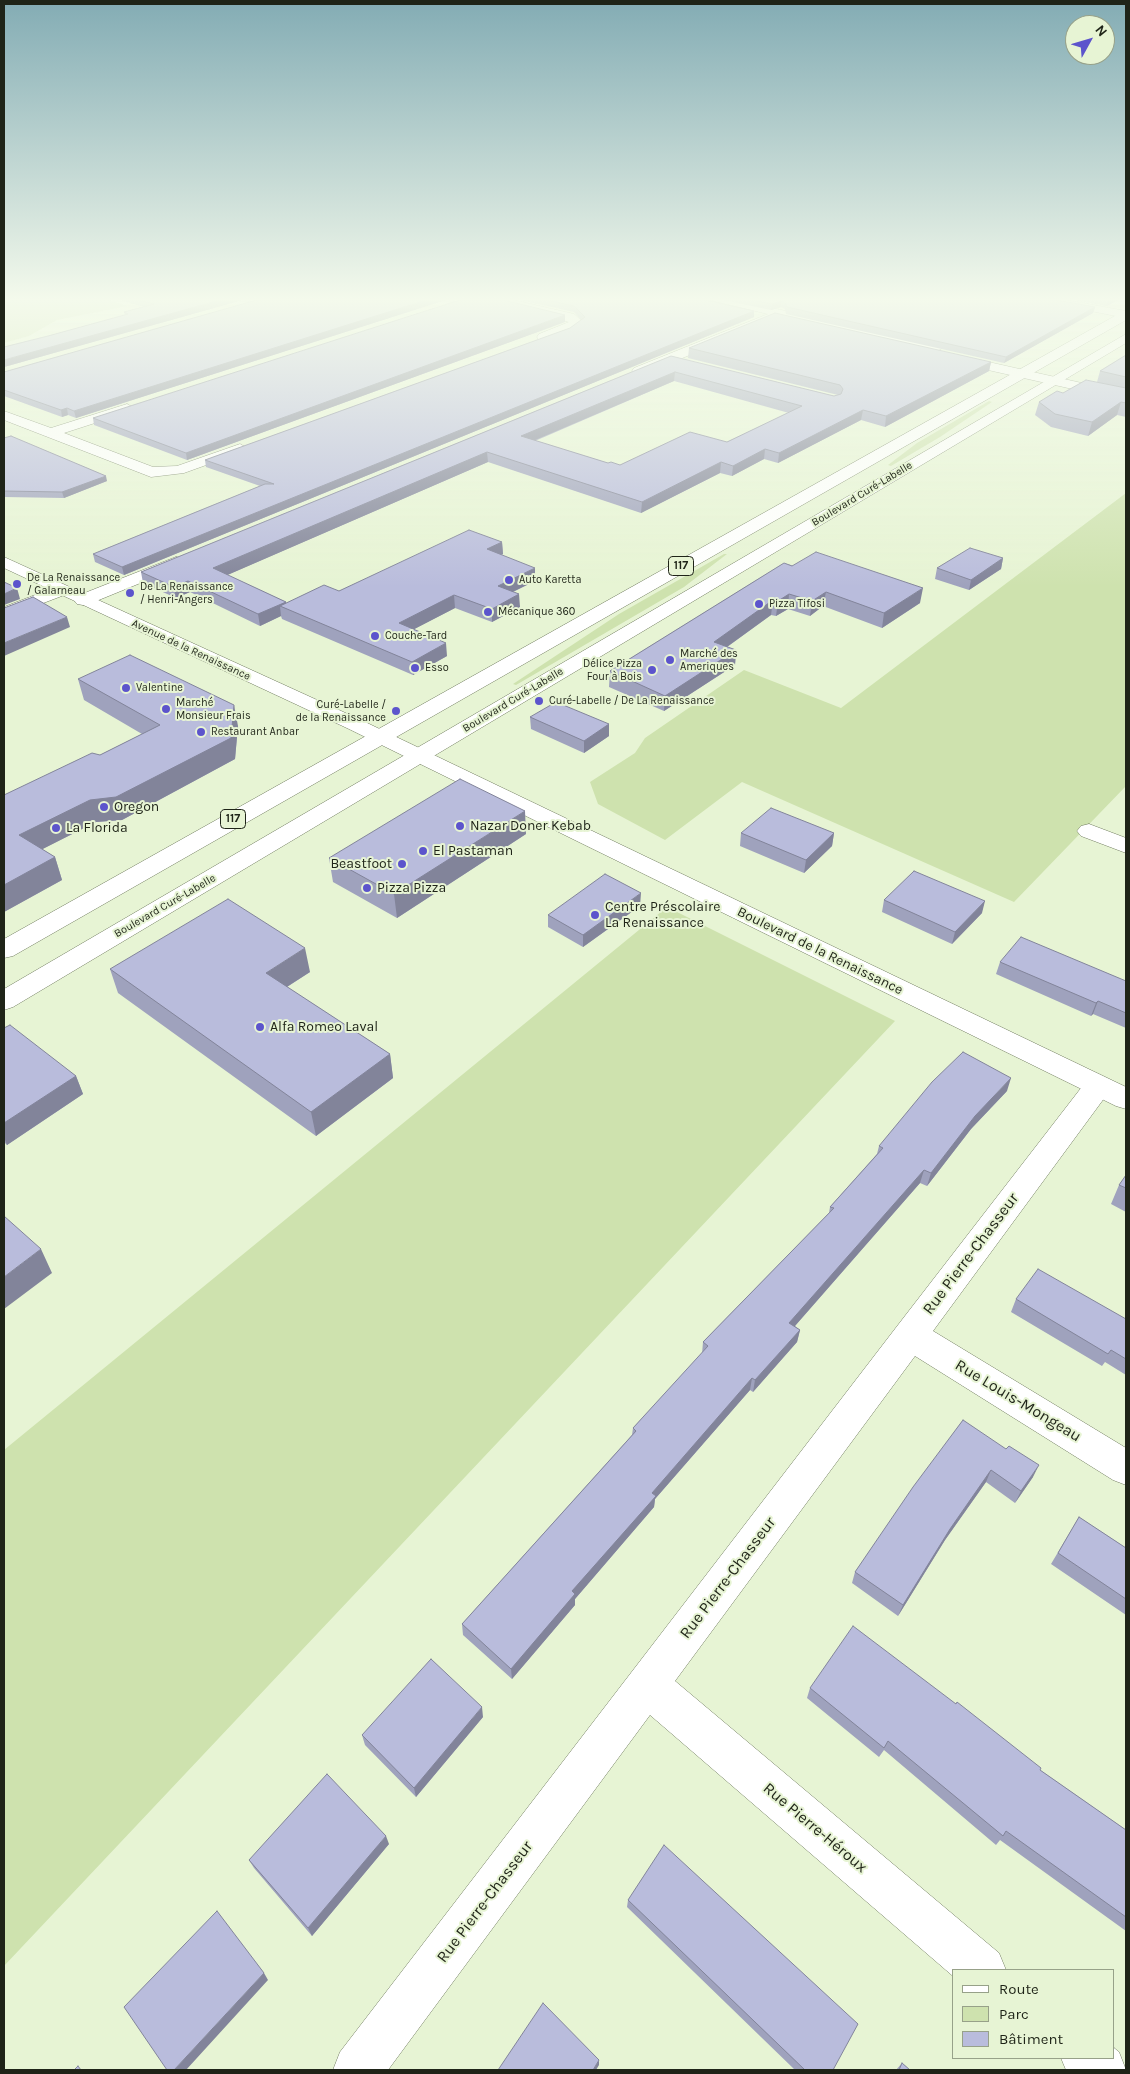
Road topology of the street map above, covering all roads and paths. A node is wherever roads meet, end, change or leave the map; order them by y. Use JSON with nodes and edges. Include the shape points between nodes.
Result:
{"nodes":[{"id":1,"x":985,"y":394,"type":"edge"},
{"id":2,"x":1031,"y":394,"type":"edge"},
{"id":3,"x":140,"y":400,"type":"edge"},
{"id":4,"x":4,"y":415,"type":"edge"},
{"id":5,"x":45,"y":431,"type":"junction"},
{"id":6,"x":257,"y":442,"type":"edge"},
{"id":7,"x":194,"y":554,"type":"edge"},
{"id":8,"x":4,"y":562,"type":"edge"},
{"id":9,"x":61,"y":590,"type":"junction"},
{"id":10,"x":83,"y":600,"type":"junction"},
{"id":11,"x":4,"y":613,"type":"edge"},
{"id":12,"x":379,"y":737,"type":"junction"},
{"id":13,"x":419,"y":756,"type":"junction"},
{"id":14,"x":1089,"y":831,"type":"dead end"},
{"id":15,"x":1126,"y":846,"type":"edge"},
{"id":16,"x":4,"y":950,"type":"edge"},
{"id":17,"x":4,"y":1001,"type":"edge"},
{"id":18,"x":1112,"y":1093,"type":"edge"},
{"id":19,"x":910,"y":1336,"type":"junction"},
{"id":20,"x":1126,"y":1468,"type":"edge"},
{"id":21,"x":648,"y":1685,"type":"junction"},
{"id":22,"x":981,"y":1969,"type":"edge"},
{"id":23,"x":1087,"y":2059,"type":"edge"},
{"id":24,"x":358,"y":2070,"type":"edge"},
{"id":25,"x":1101,"y":2070,"type":"edge"}],
"edges":[{"from":1,"to":12,"type":"street","name":"Boulevard Curé-Labelle","number":"117"},
{"from":2,"to":13,"type":"street","name":"Boulevard Curé-Labelle","number":"117"},
{"from":3,"to":5,"type":"street"},
{"from":4,"to":5,"type":"street"},
{"from":5,"to":6,"type":"street","via":[[130,465],[157,472],[185,468]]},
{"from":7,"to":10,"type":"street"},
{"from":8,"to":9,"type":"street","name":"Avenue de la Renaissance"},
{"from":9,"to":10,"type":"street","name":"Avenue de la Renaissance"},
{"from":9,"to":11,"type":"street"},
{"from":10,"to":12,"type":"street","name":"Avenue de la Renaissance"},
{"from":12,"to":13,"type":"street","name":"Boulevard de la Renaissance"},
{"from":12,"to":16,"type":"street","name":"Boulevard Curé-Labelle","number":"117"},
{"from":13,"to":17,"type":"street","name":"Boulevard Curé-Labelle","number":"117"},
{"from":13,"to":18,"type":"street","name":"Boulevard de la Renaissance"},
{"from":14,"to":15,"type":"street"},
{"from":18,"to":19,"type":"street","name":"Rue Pierre-Chasseur"},
{"from":19,"to":20,"type":"street","name":"Rue Louis-Mongeau"},
{"from":19,"to":21,"type":"street","name":"Rue Pierre-Chasseur"},
{"from":21,"to":22,"type":"street","name":"Rue Pierre-Héroux"},
{"from":21,"to":24,"type":"street","name":"Rue Pierre-Chasseur"},
{"from":23,"to":25,"type":"street"}]}
